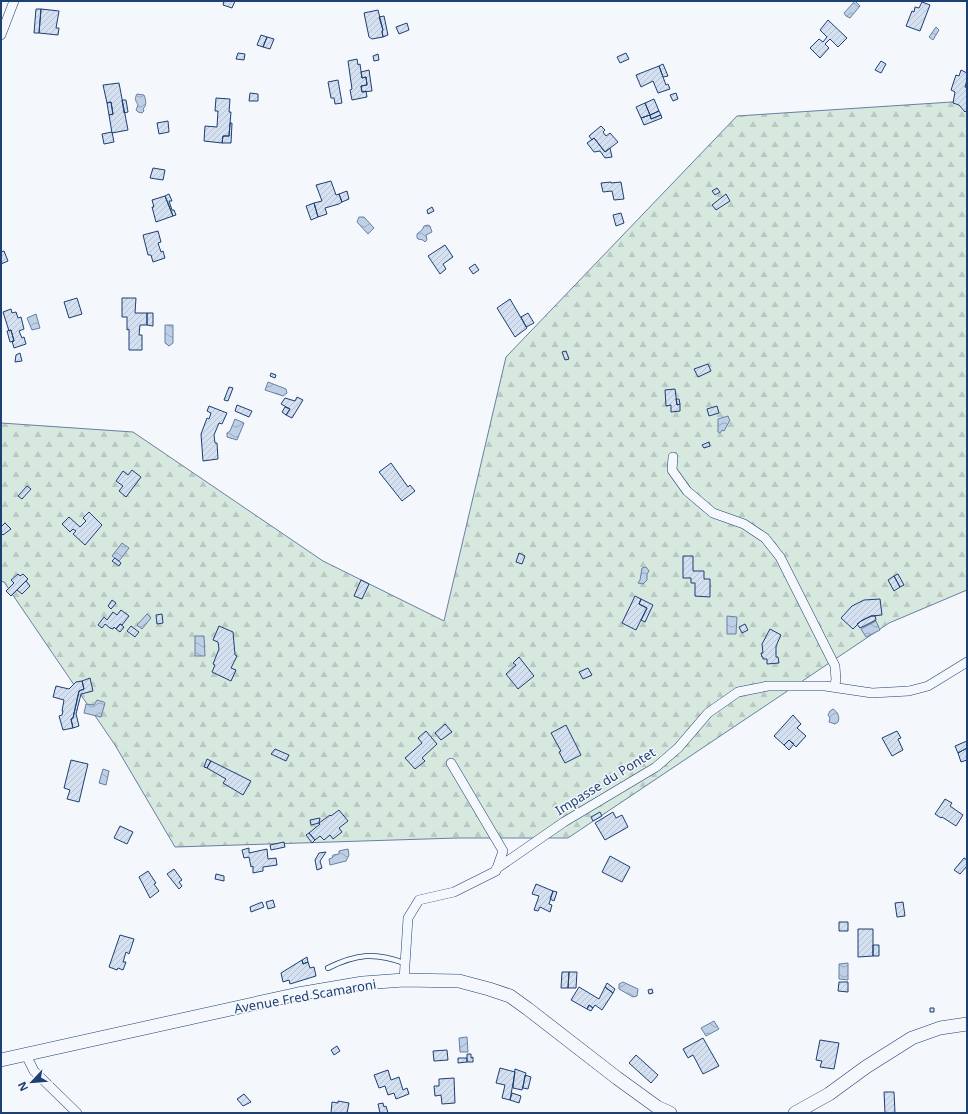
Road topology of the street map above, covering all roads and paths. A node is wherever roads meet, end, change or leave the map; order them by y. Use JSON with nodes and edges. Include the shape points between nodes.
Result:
{"nodes":[{"id":1,"x":14,"y":1,"type":"edge"},
{"id":2,"x":1,"y":35,"type":"edge"},
{"id":3,"x":673,"y":457,"type":"dead end"},
{"id":4,"x":967,"y":662,"type":"edge"},
{"id":5,"x":834,"y":687,"type":"junction"},
{"id":6,"x":450,"y":763,"type":"dead end"},
{"id":7,"x":496,"y":869,"type":"junction"},
{"id":8,"x":404,"y":963,"type":"junction"},
{"id":9,"x":328,"y":968,"type":"dead end"},
{"id":10,"x":404,"y":980,"type":"junction"},
{"id":11,"x":967,"y":1024,"type":"edge"},
{"id":12,"x":26,"y":1055,"type":"junction"},
{"id":13,"x":1,"y":1060,"type":"edge"},
{"id":14,"x":77,"y":1113,"type":"edge"},
{"id":15,"x":670,"y":1113,"type":"edge"},
{"id":16,"x":795,"y":1113,"type":"edge"}],
"edges":[{"from":1,"to":2,"type":"street"},
{"from":3,"to":5,"type":"street","via":[[672,470],[687,491],[713,513],[744,524],[765,538],[780,557],[835,666]]},
{"from":4,"to":5,"type":"street","name":"Impasse du Pontet","via":[[928,686],[909,691],[872,693]]},
{"from":5,"to":7,"type":"street","name":"Impasse du Pontet","via":[[768,686],[738,692],[708,713],[678,748],[656,767],[564,822]]},
{"from":6,"to":7,"type":"street","via":[[503,851]]},
{"from":7,"to":8,"type":"street","name":"Impasse du Pontet","via":[[454,892],[419,900],[408,918]]},
{"from":8,"to":9,"type":"lane","via":[[391,958],[367,955],[340,961]]},
{"from":8,"to":10,"type":"street","name":"Impasse du Pontet"},
{"from":10,"to":12,"type":"main road","name":"Avenue Fred Scamaroni","via":[[363,983],[298,994]]},
{"from":10,"to":15,"type":"main road","name":"Avenue Fred Scamaroni","via":[[459,981],[510,996],[617,1078],[657,1107]]},
{"from":11,"to":16,"type":"main road","via":[[940,1028],[912,1038],[829,1094]]},
{"from":12,"to":13,"type":"main road","name":"Avenue Fred Scamaroni"},
{"from":12,"to":14,"type":"street","via":[[34,1071]]}]}
